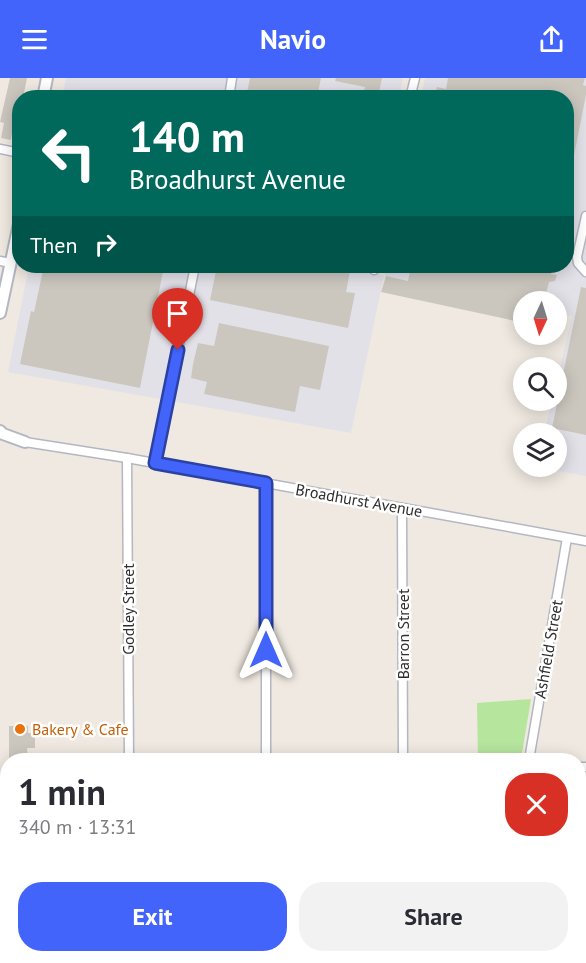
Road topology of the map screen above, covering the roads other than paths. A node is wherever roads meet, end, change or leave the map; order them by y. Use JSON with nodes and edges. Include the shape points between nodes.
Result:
{"nodes":[{"id":1,"x":586,"y":216,"type":"edge"},
{"id":2,"x":12,"y":242,"type":"edge"},
{"id":3,"x":5,"y":262,"type":"edge"},
{"id":4,"x":583,"y":270,"type":"edge"},
{"id":5,"x":194,"y":273,"type":"edge"},
{"id":6,"x":0,"y":313,"type":"edge"},
{"id":7,"x":0,"y":431,"type":"edge"},
{"id":8,"x":0,"y":442,"type":"edge"},
{"id":9,"x":25,"y":442,"type":"junction"},
{"id":10,"x":127,"y":458,"type":"junction"},
{"id":11,"x":155,"y":463,"type":"junction"},
{"id":12,"x":266,"y":483,"type":"junction"},
{"id":13,"x":402,"y":508,"type":"junction"},
{"id":14,"x":567,"y":538,"type":"junction"},
{"id":15,"x":586,"y":541,"type":"edge"},
{"id":16,"x":129,"y":753,"type":"edge"},
{"id":17,"x":266,"y":753,"type":"edge"},
{"id":18,"x":403,"y":753,"type":"edge"},
{"id":19,"x":530,"y":753,"type":"edge"}],
"edges":[{"from":1,"to":4,"type":"street","via":[[578,257]]},
{"from":2,"to":3,"type":"street"},
{"from":3,"to":6,"type":"street"},
{"from":5,"to":11,"type":"street"},
{"from":7,"to":9,"type":"street","name":"Broadhurst Avenue"},
{"from":8,"to":9,"type":"street","name":"Broadhurst Avenue"},
{"from":9,"to":10,"type":"street","name":"Broadhurst Avenue"},
{"from":10,"to":11,"type":"street","name":"Broadhurst Avenue"},
{"from":10,"to":16,"type":"street","name":"Godley Street"},
{"from":11,"to":12,"type":"street","name":"Broadhurst Avenue"},
{"from":12,"to":13,"type":"street","name":"Broadhurst Avenue"},
{"from":12,"to":17,"type":"street"},
{"from":13,"to":14,"type":"street","name":"Broadhurst Avenue"},
{"from":13,"to":18,"type":"street","name":"Barron Street"},
{"from":14,"to":15,"type":"street","name":"Broadhurst Avenue"},
{"from":14,"to":19,"type":"street","name":"Ashfield Street"}]}
